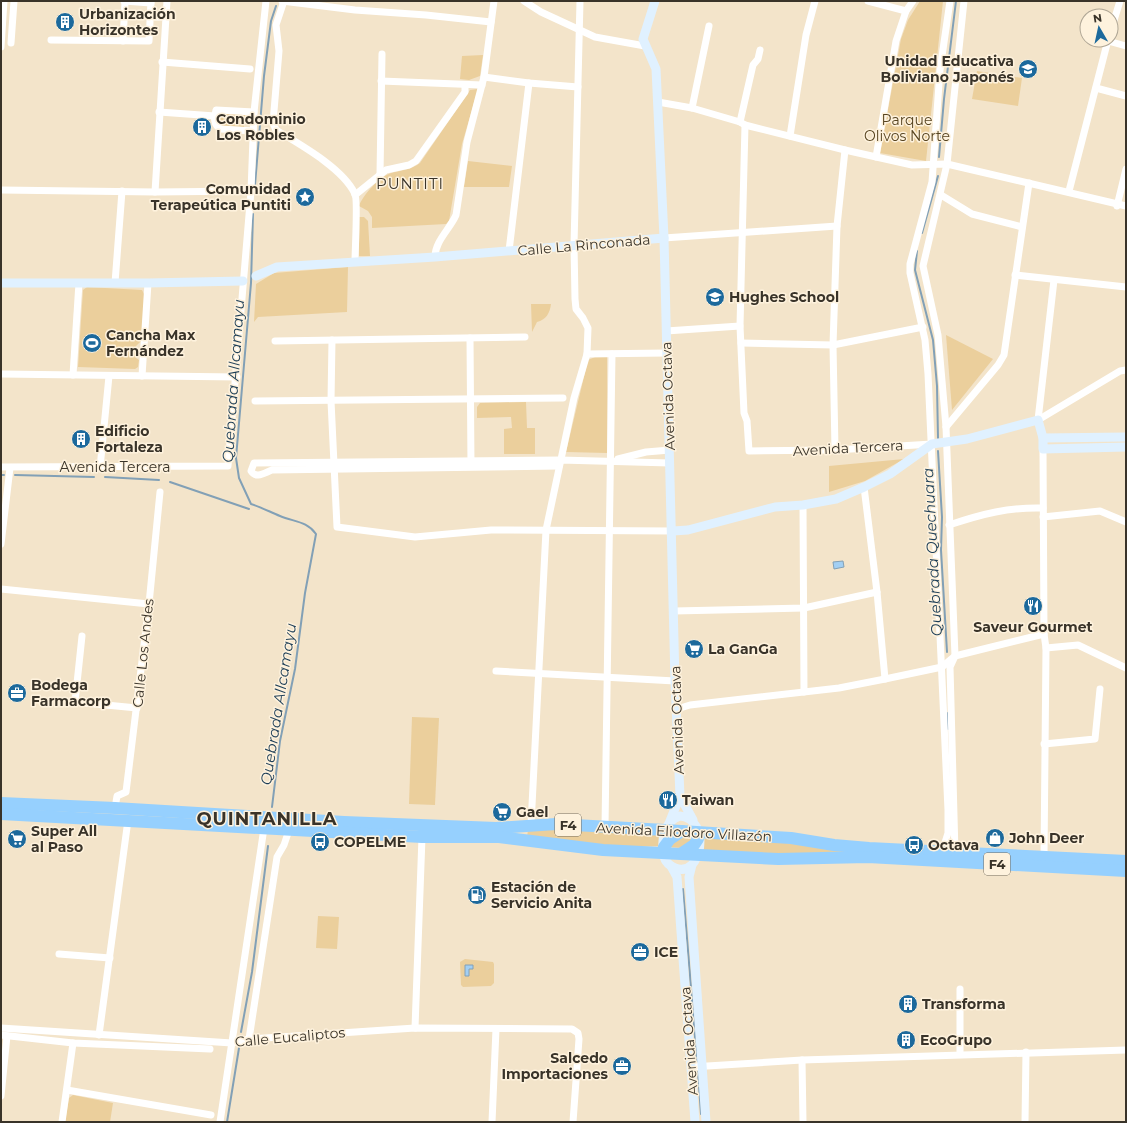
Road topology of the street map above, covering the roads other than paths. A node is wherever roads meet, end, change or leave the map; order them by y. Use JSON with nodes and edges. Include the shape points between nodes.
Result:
{"nodes":[{"id":1,"x":4,"y":1,"type":"edge"},
{"id":2,"x":14,"y":1,"type":"edge"},
{"id":3,"x":124,"y":1,"type":"edge"},
{"id":4,"x":167,"y":1,"type":"edge"},
{"id":5,"x":266,"y":1,"type":"edge"},
{"id":6,"x":494,"y":1,"type":"edge"},
{"id":7,"x":524,"y":1,"type":"edge"},
{"id":8,"x":580,"y":1,"type":"edge"},
{"id":9,"x":655,"y":1,"type":"edge"},
{"id":10,"x":815,"y":1,"type":"edge"},
{"id":11,"x":868,"y":1,"type":"edge"},
{"id":12,"x":913,"y":1,"type":"edge"},
{"id":13,"x":950,"y":1,"type":"edge"},
{"id":14,"x":964,"y":1,"type":"edge"},
{"id":15,"x":151,"y":2,"type":"edge"},
{"id":16,"x":283,"y":2,"type":"edge"},
{"id":17,"x":906,"y":11,"type":"junction"},
{"id":18,"x":150,"y":17,"type":"junction"},
{"id":19,"x":165,"y":17,"type":"junction"},
{"id":20,"x":491,"y":22,"type":"junction"},
{"id":21,"x":709,"y":26,"type":"dead end"},
{"id":22,"x":1,"y":32,"type":"edge"},
{"id":23,"x":581,"y":32,"type":"junction"},
{"id":24,"x":51,"y":40,"type":"dead end"},
{"id":25,"x":123,"y":41,"type":"junction"},
{"id":26,"x":11,"y":43,"type":"dead end"},
{"id":27,"x":645,"y":46,"type":"junction"},
{"id":28,"x":1,"y":47,"type":"edge"},
{"id":29,"x":1106,"y":48,"type":"edge"},
{"id":30,"x":760,"y":50,"type":"dead end"},
{"id":31,"x":382,"y":54,"type":"dead end"},
{"id":32,"x":162,"y":62,"type":"junction"},
{"id":33,"x":250,"y":68,"type":"dead end"},
{"id":34,"x":484,"y":77,"type":"junction"},
{"id":35,"x":381,"y":80,"type":"junction"},
{"id":36,"x":529,"y":83,"type":"junction"},
{"id":37,"x":465,"y":85,"type":"junction"},
{"id":38,"x":482,"y":85,"type":"junction"},
{"id":39,"x":578,"y":87,"type":"junction"},
{"id":40,"x":1096,"y":88,"type":"junction"},
{"id":41,"x":1126,"y":96,"type":"edge"},
{"id":42,"x":658,"y":102,"type":"junction"},
{"id":43,"x":692,"y":108,"type":"junction"},
{"id":44,"x":159,"y":112,"type":"junction"},
{"id":45,"x":254,"y":112,"type":"junction"},
{"id":46,"x":215,"y":116,"type":"junction"},
{"id":47,"x":743,"y":124,"type":"junction"},
{"id":48,"x":253,"y":130,"type":"junction"},
{"id":49,"x":790,"y":136,"type":"junction"},
{"id":50,"x":845,"y":150,"type":"junction"},
{"id":51,"x":876,"y":157,"type":"junction"},
{"id":52,"x":947,"y":164,"type":"junction"},
{"id":53,"x":932,"y":165,"type":"junction"},
{"id":54,"x":1126,"y":169,"type":"edge"},
{"id":55,"x":380,"y":174,"type":"junction"},
{"id":56,"x":1028,"y":183,"type":"junction"},
{"id":57,"x":1,"y":190,"type":"edge"},
{"id":58,"x":122,"y":191,"type":"junction"},
{"id":59,"x":251,"y":191,"type":"junction"},
{"id":60,"x":155,"y":192,"type":"junction"},
{"id":61,"x":1069,"y":192,"type":"junction"},
{"id":62,"x":355,"y":195,"type":"junction"},
{"id":63,"x":941,"y":195,"type":"junction"},
{"id":64,"x":1117,"y":206,"type":"junction"},
{"id":65,"x":1126,"y":206,"type":"edge"},
{"id":66,"x":837,"y":226,"type":"junction"},
{"id":67,"x":1022,"y":227,"type":"junction"},
{"id":68,"x":742,"y":233,"type":"junction"},
{"id":69,"x":664,"y":238,"type":"junction"},
{"id":70,"x":574,"y":245,"type":"junction"},
{"id":71,"x":509,"y":251,"type":"junction"},
{"id":72,"x":436,"y":257,"type":"junction"},
{"id":73,"x":355,"y":261,"type":"junction"},
{"id":74,"x":1015,"y":275,"type":"junction"},
{"id":75,"x":256,"y":276,"type":"joint"},
{"id":76,"x":245,"y":280,"type":"junction"},
{"id":77,"x":1054,"y":280,"type":"junction"},
{"id":78,"x":1,"y":282,"type":"edge"},
{"id":79,"x":79,"y":283,"type":"junction"},
{"id":80,"x":115,"y":283,"type":"junction"},
{"id":81,"x":148,"y":283,"type":"junction"},
{"id":82,"x":1126,"y":287,"type":"edge"},
{"id":83,"x":740,"y":326,"type":"junction"},
{"id":84,"x":923,"y":327,"type":"junction"},
{"id":85,"x":666,"y":331,"type":"junction"},
{"id":86,"x":525,"y":337,"type":"dead end"},
{"id":87,"x":470,"y":338,"type":"junction"},
{"id":88,"x":332,"y":340,"type":"junction"},
{"id":89,"x":275,"y":341,"type":"dead end"},
{"id":90,"x":741,"y":343,"type":"junction"},
{"id":91,"x":833,"y":345,"type":"junction"},
{"id":92,"x":666,"y":353,"type":"junction"},
{"id":93,"x":586,"y":354,"type":"junction"},
{"id":94,"x":612,"y":354,"type":"junction"},
{"id":95,"x":1126,"y":370,"type":"edge"},
{"id":96,"x":1,"y":374,"type":"edge"},
{"id":97,"x":73,"y":375,"type":"junction"},
{"id":98,"x":109,"y":376,"type":"junction"},
{"id":99,"x":142,"y":376,"type":"junction"},
{"id":100,"x":237,"y":377,"type":"junction"},
{"id":101,"x":563,"y":398,"type":"dead end"},
{"id":102,"x":471,"y":399,"type":"junction"},
{"id":103,"x":331,"y":401,"type":"junction"},
{"id":104,"x":255,"y":402,"type":"dead end"},
{"id":105,"x":1038,"y":420,"type":"junction"},
{"id":106,"x":946,"y":427,"type":"junction"},
{"id":107,"x":1126,"y":437,"type":"edge"},
{"id":108,"x":1043,"y":438,"type":"junction"},
{"id":109,"x":946,"y":442,"type":"junction"},
{"id":110,"x":932,"y":444,"type":"junction"},
{"id":111,"x":1126,"y":447,"type":"edge"},
{"id":112,"x":1043,"y":449,"type":"junction"},
{"id":113,"x":670,"y":450,"type":"junction"},
{"id":114,"x":835,"y":450,"type":"junction"},
{"id":115,"x":610,"y":461,"type":"junction"},
{"id":116,"x":560,"y":463,"type":"junction"},
{"id":117,"x":670,"y":463,"type":"junction"},
{"id":118,"x":471,"y":465,"type":"junction"},
{"id":119,"x":334,"y":466,"type":"junction"},
{"id":120,"x":1,"y":467,"type":"edge"},
{"id":121,"x":10,"y":468,"type":"junction"},
{"id":122,"x":100,"y":468,"type":"junction"},
{"id":123,"x":864,"y":487,"type":"junction"},
{"id":124,"x":160,"y":492,"type":"dead end"},
{"id":125,"x":803,"y":505,"type":"junction"},
{"id":126,"x":1043,"y":508,"type":"junction"},
{"id":127,"x":1043,"y":517,"type":"junction"},
{"id":128,"x":1126,"y":522,"type":"edge"},
{"id":129,"x":949,"y":525,"type":"junction"},
{"id":130,"x":546,"y":530,"type":"junction"},
{"id":131,"x":609,"y":530,"type":"junction"},
{"id":132,"x":673,"y":531,"type":"junction"},
{"id":133,"x":1,"y":544,"type":"edge"},
{"id":134,"x":1,"y":589,"type":"edge"},
{"id":135,"x":877,"y":592,"type":"junction"},
{"id":136,"x":149,"y":604,"type":"junction"},
{"id":137,"x":804,"y":608,"type":"junction"},
{"id":138,"x":674,"y":611,"type":"junction"},
{"id":139,"x":1044,"y":634,"type":"junction"},
{"id":140,"x":82,"y":636,"type":"dead end"},
{"id":141,"x":1046,"y":648,"type":"junction"},
{"id":142,"x":955,"y":656,"type":"junction"},
{"id":143,"x":942,"y":667,"type":"junction"},
{"id":144,"x":1126,"y":668,"type":"edge"},
{"id":145,"x":496,"y":671,"type":"dead end"},
{"id":146,"x":538,"y":674,"type":"junction"},
{"id":147,"x":607,"y":677,"type":"junction"},
{"id":148,"x":885,"y":679,"type":"junction"},
{"id":149,"x":675,"y":681,"type":"junction"},
{"id":150,"x":1100,"y":689,"type":"dead end"},
{"id":151,"x":804,"y":692,"type":"junction"},
{"id":152,"x":137,"y":708,"type":"junction"},
{"id":153,"x":677,"y":709,"type":"junction"},
{"id":154,"x":1044,"y":744,"type":"junction"},
{"id":155,"x":680,"y":796,"type":"junction"},
{"id":156,"x":1,"y":803,"type":"edge"},
{"id":157,"x":115,"y":808,"type":"junction"},
{"id":158,"x":1,"y":814,"type":"edge"},
{"id":159,"x":128,"y":820,"type":"junction"},
{"id":160,"x":668,"y":825,"type":"junction"},
{"id":161,"x":531,"y":826,"type":"junction"},
{"id":162,"x":605,"y":827,"type":"junction"},
{"id":163,"x":264,"y":828,"type":"junction"},
{"id":164,"x":288,"y":830,"type":"junction"},
{"id":165,"x":682,"y":831,"type":"junction"},
{"id":166,"x":697,"y":831,"type":"junction"},
{"id":167,"x":422,"y":837,"type":"junction"},
{"id":168,"x":664,"y":849,"type":"junction"},
{"id":169,"x":942,"y":852,"type":"junction"},
{"id":170,"x":682,"y":853,"type":"junction"},
{"id":171,"x":955,"y":853,"type":"junction"},
{"id":172,"x":698,"y":854,"type":"junction"},
{"id":173,"x":1044,"y":857,"type":"junction"},
{"id":174,"x":1126,"y":861,"type":"edge"},
{"id":175,"x":692,"y":865,"type":"junction"},
{"id":176,"x":671,"y":866,"type":"junction"},
{"id":177,"x":1126,"y":871,"type":"edge"},
{"id":178,"x":58,"y":954,"type":"dead end"},
{"id":179,"x":110,"y":958,"type":"junction"},
{"id":180,"x":960,"y":989,"type":"dead end"},
{"id":181,"x":1,"y":1028,"type":"edge"},
{"id":182,"x":415,"y":1028,"type":"junction"},
{"id":183,"x":496,"y":1029,"type":"junction"},
{"id":184,"x":99,"y":1035,"type":"junction"},
{"id":185,"x":4,"y":1036,"type":"edge"},
{"id":186,"x":249,"y":1039,"type":"junction"},
{"id":187,"x":73,"y":1043,"type":"junction"},
{"id":188,"x":232,"y":1043,"type":"junction"},
{"id":189,"x":210,"y":1049,"type":"dead end"},
{"id":190,"x":1126,"y":1050,"type":"edge"},
{"id":191,"x":1026,"y":1052,"type":"junction"},
{"id":192,"x":960,"y":1054,"type":"junction"},
{"id":193,"x":802,"y":1060,"type":"junction"},
{"id":194,"x":691,"y":1067,"type":"junction"},
{"id":195,"x":702,"y":1067,"type":"junction"},
{"id":196,"x":67,"y":1090,"type":"junction"},
{"id":197,"x":1,"y":1096,"type":"edge"},
{"id":198,"x":211,"y":1115,"type":"dead end"},
{"id":199,"x":62,"y":1122,"type":"edge"},
{"id":200,"x":220,"y":1122,"type":"edge"},
{"id":201,"x":492,"y":1122,"type":"edge"},
{"id":202,"x":573,"y":1122,"type":"edge"},
{"id":203,"x":695,"y":1122,"type":"edge"},
{"id":204,"x":706,"y":1122,"type":"edge"},
{"id":205,"x":803,"y":1122,"type":"edge"},
{"id":206,"x":1025,"y":1122,"type":"edge"}],
"edges":[{"from":1,"to":22,"type":"street"},
{"from":2,"to":26,"type":"street"},
{"from":3,"to":15,"type":"street"},
{"from":3,"to":25,"type":"street"},
{"from":4,"to":19,"type":"street"},
{"from":5,"to":45,"type":"street"},
{"from":6,"to":20,"type":"street"},
{"from":7,"to":23,"type":"street"},
{"from":8,"to":23,"type":"street"},
{"from":9,"to":27,"type":"main road","via":[[644,30]]},
{"from":10,"to":49,"type":"street","via":[[806,35]]},
{"from":11,"to":17,"type":"street"},
{"from":12,"to":17,"type":"street"},
{"from":13,"to":53,"type":"street","via":[[940,70]]},
{"from":14,"to":52,"type":"street"},
{"from":15,"to":18,"type":"street"},
{"from":16,"to":20,"type":"street"},
{"from":16,"to":62,"type":"street","via":[[276,25],[279,51],[273,123],[276,130],[318,156],[344,178]]},
{"from":17,"to":51,"type":"street","via":[[896,41]]},
{"from":18,"to":19,"type":"street"},
{"from":18,"to":25,"type":"street","via":[[149,41]]},
{"from":19,"to":32,"type":"street"},
{"from":20,"to":34,"type":"street"},
{"from":21,"to":43,"type":"street"},
{"from":22,"to":28,"type":"street"},
{"from":23,"to":27,"type":"street"},
{"from":23,"to":39,"type":"street"},
{"from":24,"to":25,"type":"street"},
{"from":27,"to":42,"type":"main road","name":"Avenida Octava","via":[[655,63]]},
{"from":29,"to":40,"type":"street"},
{"from":30,"to":47,"type":"street","via":[[753,65]]},
{"from":31,"to":35,"type":"street"},
{"from":32,"to":33,"type":"street"},
{"from":32,"to":44,"type":"street"},
{"from":34,"to":36,"type":"street"},
{"from":34,"to":38,"type":"street"},
{"from":35,"to":37,"type":"street"},
{"from":35,"to":55,"type":"street"},
{"from":36,"to":39,"type":"street"},
{"from":36,"to":71,"type":"street"},
{"from":37,"to":38,"type":"street"},
{"from":37,"to":55,"type":"street","via":[[465,92],[416,161]]},
{"from":38,"to":72,"type":"street","via":[[467,142],[456,215],[435,248]]},
{"from":39,"to":70,"type":"street"},
{"from":40,"to":41,"type":"street"},
{"from":40,"to":61,"type":"street"},
{"from":42,"to":43,"type":"street"},
{"from":42,"to":69,"type":"main road","name":"Avenida Octava"},
{"from":43,"to":47,"type":"street"},
{"from":44,"to":46,"type":"street"},
{"from":44,"to":60,"type":"street"},
{"from":45,"to":46,"type":"street","via":[[216,110]]},
{"from":45,"to":48,"type":"street"},
{"from":46,"to":48,"type":"street","via":[[215,124],[221,129]]},
{"from":47,"to":49,"type":"street"},
{"from":47,"to":68,"type":"street"},
{"from":48,"to":59,"type":"street"},
{"from":49,"to":50,"type":"street"},
{"from":50,"to":51,"type":"street"},
{"from":50,"to":66,"type":"street"},
{"from":51,"to":53,"type":"street"},
{"from":52,"to":53,"type":"street"},
{"from":52,"to":56,"type":"street"},
{"from":52,"to":63,"type":"street"},
{"from":53,"to":84,"type":"street","via":[[932,182],[910,264]]},
{"from":54,"to":64,"type":"street"},
{"from":55,"to":62,"type":"street"},
{"from":56,"to":61,"type":"street"},
{"from":56,"to":67,"type":"street"},
{"from":57,"to":58,"type":"street"},
{"from":58,"to":60,"type":"street"},
{"from":58,"to":80,"type":"street"},
{"from":59,"to":60,"type":"street"},
{"from":59,"to":76,"type":"street"},
{"from":61,"to":64,"type":"street"},
{"from":62,"to":73,"type":"street"},
{"from":63,"to":67,"type":"street","via":[[972,214]]},
{"from":63,"to":106,"type":"street","via":[[923,266],[938,335]]},
{"from":64,"to":65,"type":"street"},
{"from":66,"to":68,"type":"street","name":"Calle La Rinconada"},
{"from":66,"to":91,"type":"street"},
{"from":67,"to":74,"type":"street"},
{"from":68,"to":69,"type":"street","name":"Calle La Rinconada"},
{"from":68,"to":83,"type":"street"},
{"from":69,"to":70,"type":"main road","name":"Calle La Rinconada"},
{"from":69,"to":85,"type":"main road","name":"Avenida Octava"},
{"from":70,"to":71,"type":"main road","name":"Calle La Rinconada"},
{"from":70,"to":93,"type":"street","via":[[576,308],[588,328]]},
{"from":71,"to":72,"type":"main road","name":"Calle La Rinconada"},
{"from":72,"to":73,"type":"main road","name":"Calle La Rinconada"},
{"from":73,"to":75,"type":"main road","name":"Calle La Rinconada","via":[[277,267]]},
{"from":74,"to":77,"type":"street"},
{"from":74,"to":106,"type":"street","via":[[1004,355]]},
{"from":75,"to":76,"type":"street"},
{"from":76,"to":81,"type":"main road"},
{"from":76,"to":100,"type":"street"},
{"from":77,"to":82,"type":"street"},
{"from":77,"to":105,"type":"street"},
{"from":78,"to":79,"type":"main road"},
{"from":79,"to":80,"type":"main road"},
{"from":79,"to":97,"type":"street"},
{"from":80,"to":81,"type":"main road"},
{"from":81,"to":99,"type":"street"},
{"from":83,"to":85,"type":"street"},
{"from":83,"to":90,"type":"street"},
{"from":84,"to":91,"type":"street"},
{"from":84,"to":110,"type":"street"},
{"from":85,"to":92,"type":"main road","name":"Avenida Octava"},
{"from":86,"to":87,"type":"street"},
{"from":87,"to":88,"type":"street"},
{"from":87,"to":102,"type":"street"},
{"from":88,"to":89,"type":"street"},
{"from":88,"to":103,"type":"street"},
{"from":90,"to":91,"type":"street"},
{"from":90,"to":114,"type":"street","name":"Avenida Tercera","via":[[744,413],[749,452]]},
{"from":91,"to":114,"type":"street"},
{"from":92,"to":94,"type":"street"},
{"from":92,"to":113,"type":"main road","name":"Avenida Octava"},
{"from":93,"to":94,"type":"street"},
{"from":93,"to":116,"type":"street"},
{"from":94,"to":115,"type":"street"},
{"from":95,"to":105,"type":"street","via":[[1120,371]]},
{"from":96,"to":97,"type":"street"},
{"from":97,"to":98,"type":"street"},
{"from":98,"to":99,"type":"street"},
{"from":98,"to":122,"type":"street"},
{"from":99,"to":100,"type":"street"},
{"from":100,"to":122,"type":"street","name":"Avenida Tercera","via":[[228,466]]},
{"from":101,"to":102,"type":"street"},
{"from":102,"to":103,"type":"street"},
{"from":102,"to":118,"type":"street"},
{"from":103,"to":104,"type":"street"},
{"from":103,"to":119,"type":"street"},
{"from":105,"to":108,"type":"main road"},
{"from":105,"to":109,"type":"main road","name":"Avenida Tercera"},
{"from":106,"to":109,"type":"street"},
{"from":107,"to":108,"type":"main road"},
{"from":108,"to":112,"type":"main road"},
{"from":109,"to":110,"type":"main road","name":"Avenida Tercera"},
{"from":109,"to":129,"type":"street"},
{"from":110,"to":114,"type":"street","name":"Avenida Tercera"},
{"from":110,"to":123,"type":"main road","via":[[890,474]]},
{"from":110,"to":143,"type":"street"},
{"from":111,"to":112,"type":"main road"},
{"from":112,"to":126,"type":"street"},
{"from":113,"to":115,"type":"street","via":[[646,452]]},
{"from":113,"to":117,"type":"main road","name":"Avenida Octava"},
{"from":115,"to":116,"type":"street"},
{"from":115,"to":117,"type":"street"},
{"from":115,"to":131,"type":"street"},
{"from":116,"to":118,"type":"street"},
{"from":116,"to":130,"type":"street"},
{"from":117,"to":132,"type":"main road","name":"Avenida Octava"},
{"from":118,"to":119,"type":"street"},
{"from":119,"to":119,"type":"street","via":[[254,463],[251,471],[257,476],[272,470]]},
{"from":119,"to":130,"type":"street","via":[[337,527],[415,537],[491,530]]},
{"from":120,"to":121,"type":"street","name":"Avenida Tercera"},
{"from":121,"to":122,"type":"street","name":"Avenida Tercera"},
{"from":121,"to":133,"type":"street"},
{"from":123,"to":125,"type":"main road","via":[[836,499]]},
{"from":123,"to":135,"type":"street"},
{"from":124,"to":136,"type":"street","name":"Calle Los Andes"},
{"from":125,"to":132,"type":"main road","via":[[775,507],[688,530]]},
{"from":125,"to":137,"type":"street"},
{"from":126,"to":127,"type":"street"},
{"from":126,"to":129,"type":"street","via":[[1022,507],[986,512]]},
{"from":127,"to":128,"type":"street","via":[[1100,511]]},
{"from":127,"to":139,"type":"street"},
{"from":129,"to":142,"type":"street"},
{"from":130,"to":131,"type":"street"},
{"from":130,"to":146,"type":"street"},
{"from":131,"to":132,"type":"street"},
{"from":131,"to":147,"type":"street"},
{"from":132,"to":138,"type":"main road","name":"Avenida Octava"},
{"from":134,"to":136,"type":"street"},
{"from":135,"to":137,"type":"street"},
{"from":135,"to":148,"type":"street"},
{"from":136,"to":152,"type":"street","name":"Calle Los Andes"},
{"from":137,"to":138,"type":"street"},
{"from":137,"to":151,"type":"street"},
{"from":138,"to":149,"type":"main road","name":"Avenida Octava"},
{"from":139,"to":141,"type":"street"},
{"from":139,"to":142,"type":"street"},
{"from":140,"to":152,"type":"street","via":[[74,702]]},
{"from":141,"to":144,"type":"street","via":[[1078,645]]},
{"from":141,"to":154,"type":"street"},
{"from":142,"to":143,"type":"street"},
{"from":142,"to":171,"type":"street","via":[[950,667]]},
{"from":143,"to":148,"type":"street"},
{"from":143,"to":169,"type":"street","via":[[948,833]]},
{"from":145,"to":146,"type":"street"},
{"from":146,"to":147,"type":"street"},
{"from":146,"to":161,"type":"street"},
{"from":147,"to":149,"type":"street"},
{"from":147,"to":162,"type":"street"},
{"from":148,"to":151,"type":"street"},
{"from":149,"to":153,"type":"main road","name":"Avenida Octava"},
{"from":150,"to":154,"type":"street","via":[[1094,740]]},
{"from":151,"to":153,"type":"street","via":[[690,705]]},
{"from":152,"to":157,"type":"street","name":"Calle Los Andes","via":[[126,792],[117,796]]},
{"from":153,"to":155,"type":"main road","name":"Avenida Octava"},
{"from":154,"to":173,"type":"street"},
{"from":155,"to":160,"type":"main road","name":"Avenida Octava"},
{"from":155,"to":166,"type":"main road","name":"Avenida Octava"},
{"from":156,"to":157,"type":"highway","name":"Avenida Eliodoro Villazón","number":"F4"},
{"from":157,"to":161,"type":"highway","name":"Avenida Eliodoro Villazón","number":"F4","via":[[344,822],[496,828]]},
{"from":158,"to":159,"type":"highway","name":"Avenida Eliodoro Villazón","number":"F4"},
{"from":159,"to":163,"type":"highway","name":"Avenida Eliodoro Villazón","number":"F4"},
{"from":159,"to":179,"type":"street"},
{"from":160,"to":162,"type":"highway","name":"Avenida Eliodoro Villazón","number":"F4"},
{"from":160,"to":165,"type":"highway","name":"Avenida Eliodoro Villazón","number":"F4"},
{"from":160,"to":166,"type":"main road","via":[[680,816],[691,819]]},
{"from":160,"to":168,"type":"main road","name":"Avenida Octava"},
{"from":161,"to":162,"type":"highway","name":"Avenida Eliodoro Villazón","number":"F4","via":[[556,824]]},
{"from":163,"to":164,"type":"highway","name":"Avenida Eliodoro Villazón","number":"F4"},
{"from":163,"to":188,"type":"street"},
{"from":164,"to":167,"type":"highway","name":"Avenida Eliodoro Villazón","number":"F4"},
{"from":164,"to":186,"type":"street","via":[[284,845],[276,857]]},
{"from":165,"to":166,"type":"highway","name":"Avenida Eliodoro Villazón","number":"F4"},
{"from":165,"to":168,"type":"highway","via":[[670,839]]},
{"from":166,"to":169,"type":"highway","name":"Avenida Eliodoro Villazón","number":"F4","via":[[791,838],[869,848]]},
{"from":166,"to":170,"type":"highway","via":[[694,845]]},
{"from":166,"to":172,"type":"main road"},
{"from":167,"to":168,"type":"highway","name":"Avenida Eliodoro Villazón","number":"F4","via":[[499,837],[603,850]]},
{"from":167,"to":182,"type":"street"},
{"from":168,"to":170,"type":"highway","name":"Avenida Eliodoro Villazón","number":"F4"},
{"from":168,"to":176,"type":"main road","name":"Avenida Octava","via":[[664,859]]},
{"from":169,"to":171,"type":"highway","name":"Avenida Eliodoro Villazón","number":"F4"},
{"from":170,"to":172,"type":"highway","name":"Avenida Eliodoro Villazón","number":"F4"},
{"from":171,"to":173,"type":"highway","name":"Avenida Eliodoro Villazón","number":"F4"},
{"from":172,"to":175,"type":"main road","name":"Avenida Octava"},
{"from":172,"to":177,"type":"highway","name":"Avenida Eliodoro Villazón","number":"F4","via":[[778,859],[868,857]]},
{"from":173,"to":174,"type":"highway","name":"Avenida Eliodoro Villazón","number":"F4"},
{"from":175,"to":176,"type":"main road","via":[[682,869]]},
{"from":175,"to":195,"type":"main road","name":"Avenida Octava","via":[[688,877]]},
{"from":176,"to":194,"type":"main road","name":"Avenida Octava","via":[[677,877]]},
{"from":178,"to":179,"type":"street"},
{"from":179,"to":184,"type":"street"},
{"from":180,"to":192,"type":"street"},
{"from":181,"to":184,"type":"street","name":"Calle Eucaliptos"},
{"from":182,"to":183,"type":"street","name":"Calle Eucaliptos"},
{"from":182,"to":186,"type":"street","name":"Calle Eucaliptos"},
{"from":183,"to":201,"type":"street"},
{"from":183,"to":202,"type":"street","name":"Calle Eucaliptos","via":[[572,1029],[578,1033]]},
{"from":184,"to":188,"type":"street","name":"Calle Eucaliptos"},
{"from":185,"to":187,"type":"street"},
{"from":185,"to":197,"type":"street"},
{"from":186,"to":188,"type":"street","name":"Calle Eucaliptos"},
{"from":187,"to":189,"type":"street"},
{"from":187,"to":196,"type":"street"},
{"from":188,"to":200,"type":"street"},
{"from":190,"to":191,"type":"street"},
{"from":191,"to":192,"type":"street"},
{"from":191,"to":206,"type":"street"},
{"from":192,"to":193,"type":"street"},
{"from":193,"to":195,"type":"street"},
{"from":193,"to":205,"type":"street"},
{"from":194,"to":195,"type":"street"},
{"from":194,"to":203,"type":"main road","name":"Avenida Octava"},
{"from":195,"to":204,"type":"main road","name":"Avenida Octava"},
{"from":196,"to":198,"type":"street"},
{"from":196,"to":199,"type":"street"}]}
